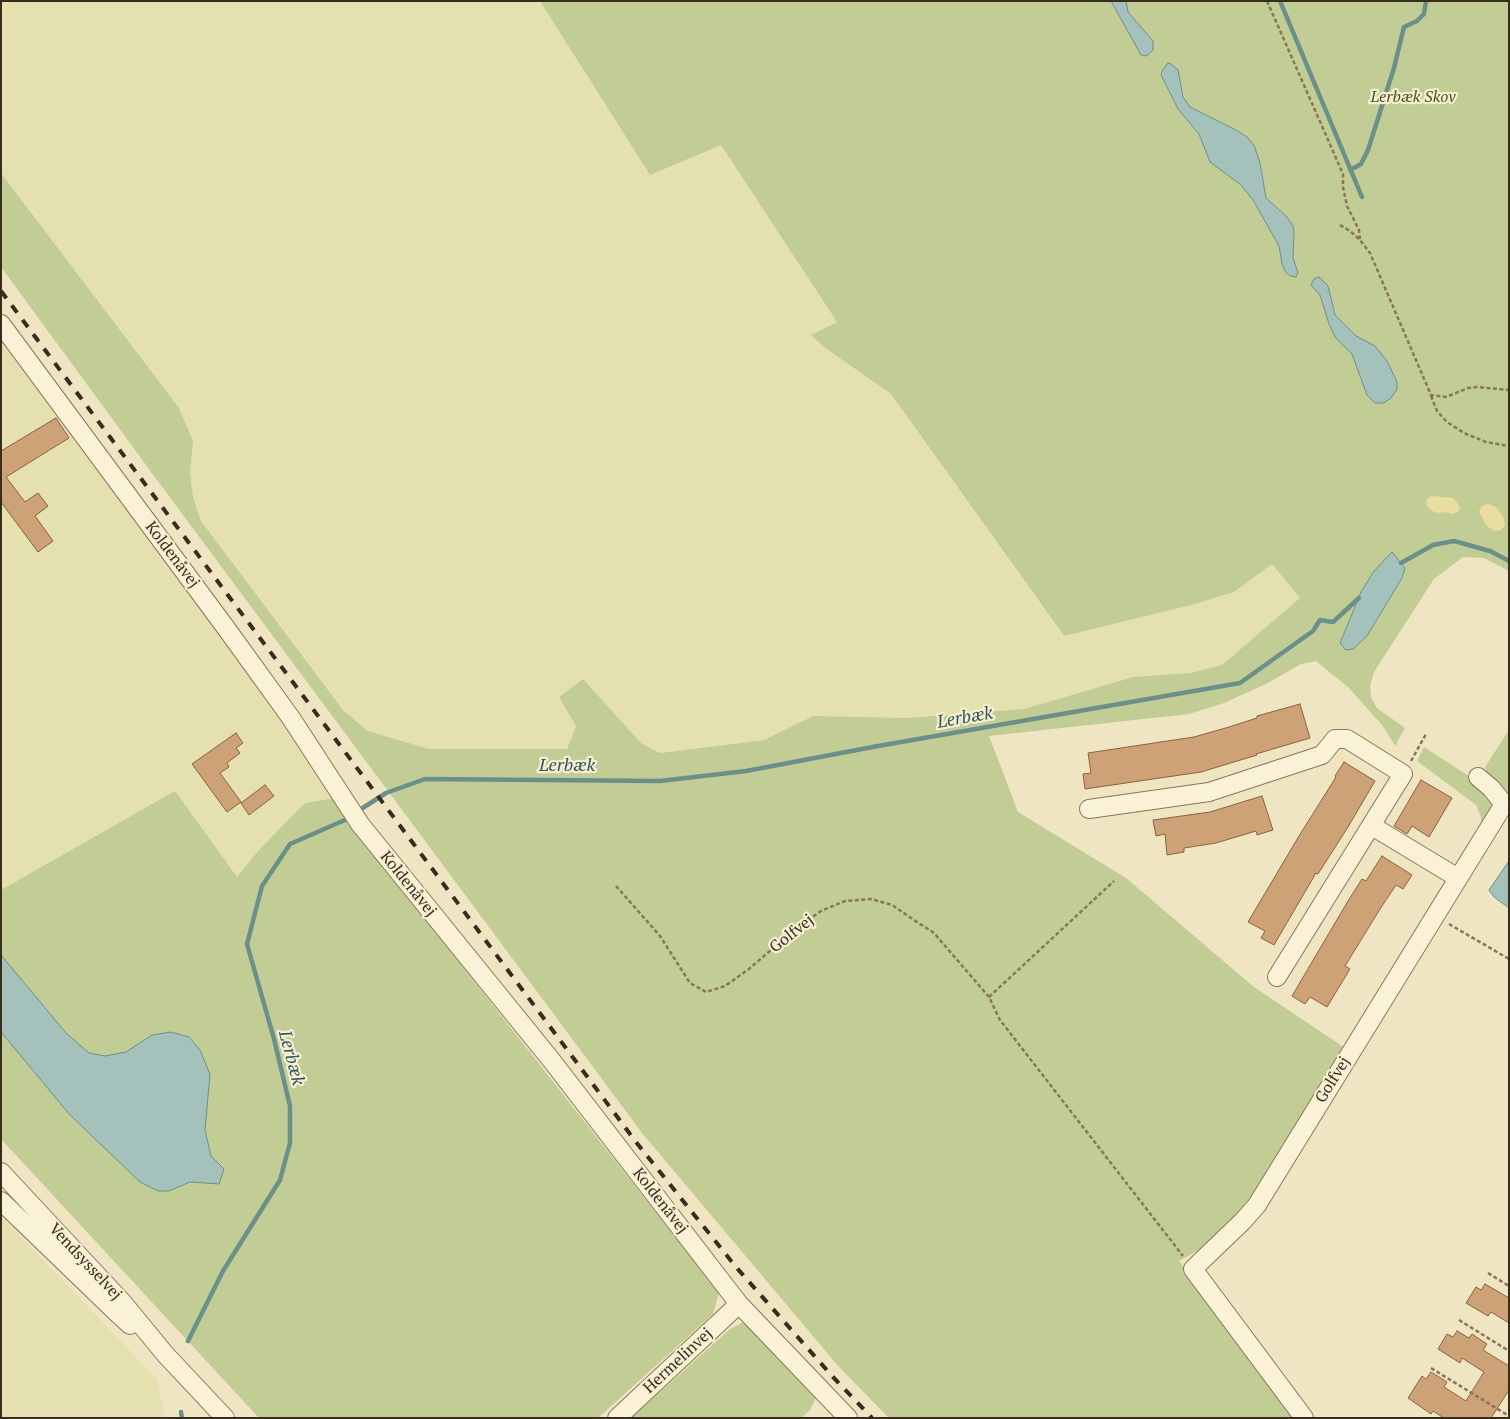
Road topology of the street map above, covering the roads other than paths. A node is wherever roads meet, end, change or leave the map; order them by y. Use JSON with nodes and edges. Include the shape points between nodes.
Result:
{"nodes":[{"id":1,"x":1,"y":324,"type":"edge"},
{"id":2,"x":1478,"y":777,"type":"dead end"},
{"id":3,"x":1506,"y":804,"type":"edge"},
{"id":4,"x":1088,"y":809,"type":"dead end"},
{"id":5,"x":1372,"y":826,"type":"junction"},
{"id":6,"x":1458,"y":878,"type":"junction"},
{"id":7,"x":1277,"y":977,"type":"dead end"},
{"id":8,"x":1,"y":1172,"type":"edge"},
{"id":9,"x":1,"y":1201,"type":"edge"},
{"id":10,"x":739,"y":1304,"type":"junction"},
{"id":11,"x":165,"y":1354,"type":"junction"},
{"id":12,"x":225,"y":1418,"type":"edge"},
{"id":13,"x":617,"y":1418,"type":"edge"},
{"id":14,"x":848,"y":1418,"type":"edge"},
{"id":15,"x":1304,"y":1418,"type":"edge"}],
"edges":[{"from":1,"to":10,"type":"street","name":"Koldenåvej","via":[[291,718],[360,824],[552,1061]]},
{"from":2,"to":3,"type":"street","name":"Golfvej"},
{"from":3,"to":6,"type":"street","name":"Golfvej"},
{"from":4,"to":5,"type":"street","via":[[1209,792],[1322,755],[1335,739],[1347,740],[1403,774]]},
{"from":5,"to":6,"type":"street"},
{"from":5,"to":7,"type":"street"},
{"from":6,"to":15,"type":"street","name":"Golfvej","via":[[1257,1205],[1193,1269]]},
{"from":8,"to":11,"type":"street","name":"Vendsysselvej","via":[[124,1304]]},
{"from":9,"to":11,"type":"street","name":"Vendsysselvej","via":[[115,1311]]},
{"from":10,"to":13,"type":"street","name":"Hermelinvej"},
{"from":10,"to":14,"type":"street","name":"Koldenåvej"},
{"from":11,"to":12,"type":"street","name":"Vendsysselvej"}]}
